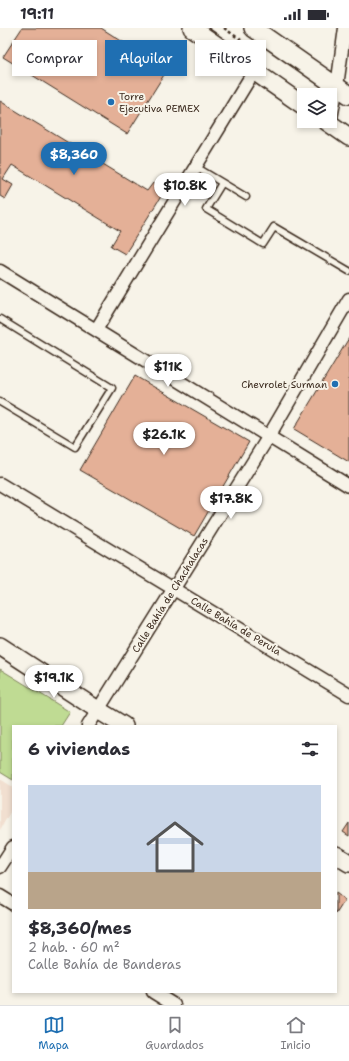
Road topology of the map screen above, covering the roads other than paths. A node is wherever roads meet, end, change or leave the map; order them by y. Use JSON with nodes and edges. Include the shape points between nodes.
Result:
{"nodes":[{"id":1,"x":192,"y":28,"type":"edge"},
{"id":2,"x":253,"y":28,"type":"edge"},
{"id":3,"x":345,"y":28,"type":"edge"},
{"id":4,"x":209,"y":40,"type":"edge"},
{"id":5,"x":251,"y":76,"type":"edge"},
{"id":6,"x":261,"y":76,"type":"edge"},
{"id":7,"x":343,"y":91,"type":"edge"},
{"id":8,"x":297,"y":101,"type":"edge"},
{"id":9,"x":337,"y":104,"type":"edge"},
{"id":10,"x":336,"y":128,"type":"edge"},
{"id":11,"x":349,"y":137,"type":"edge"},
{"id":12,"x":196,"y":167,"type":"junction"},
{"id":13,"x":222,"y":183,"type":"junction"},
{"id":14,"x":246,"y":197,"type":"dead end"},
{"id":15,"x":0,"y":271,"type":"edge"},
{"id":16,"x":349,"y":271,"type":"edge"},
{"id":17,"x":349,"y":299,"type":"edge"},
{"id":18,"x":0,"y":319,"type":"edge"},
{"id":19,"x":96,"y":330,"type":"junction"},
{"id":20,"x":0,"y":402,"type":"edge"},
{"id":21,"x":269,"y":436,"type":"junction"},
{"id":22,"x":0,"y":484,"type":"edge"},
{"id":23,"x":349,"y":486,"type":"edge"},
{"id":24,"x":174,"y":588,"type":"junction"},
{"id":25,"x":0,"y":646,"type":"edge"},
{"id":26,"x":349,"y":695,"type":"edge"},
{"id":27,"x":98,"y":710,"type":"junction"},
{"id":28,"x":89,"y":725,"type":"edge"},
{"id":29,"x":122,"y":725,"type":"edge"},
{"id":30,"x":12,"y":848,"type":"edge"},
{"id":31,"x":337,"y":856,"type":"edge"},
{"id":32,"x":349,"y":863,"type":"edge"},
{"id":33,"x":0,"y":867,"type":"edge"},
{"id":34,"x":0,"y":896,"type":"edge"},
{"id":35,"x":12,"y":903,"type":"edge"},
{"id":36,"x":155,"y":993,"type":"edge"},
{"id":37,"x":174,"y":1005,"type":"edge"}],
"edges":[{"from":1,"to":4,"type":"main road"},
{"from":2,"to":7,"type":"main road"},
{"from":3,"to":7,"type":"street"},
{"from":5,"to":12,"type":"street"},
{"from":6,"to":8,"type":"main road"},
{"from":7,"to":9,"type":"street"},
{"from":10,"to":11,"type":"main road"},
{"from":12,"to":13,"type":"lane"},
{"from":12,"to":19,"type":"street"},
{"from":13,"to":14,"type":"lane"},
{"from":13,"to":16,"type":"lane","via":[[206,210],[263,244],[274,227]]},
{"from":15,"to":19,"type":"street"},
{"from":17,"to":21,"type":"street","name":"Calle Bahía de Chachalacas"},
{"from":18,"to":20,"type":"lane","via":[[112,388],[75,447]]},
{"from":19,"to":21,"type":"street"},
{"from":21,"to":23,"type":"street"},
{"from":21,"to":24,"type":"street","name":"Calle Bahía de Chachalacas"},
{"from":22,"to":24,"type":"street","name":"Calle Bahía de Perula"},
{"from":24,"to":26,"type":"street","name":"Calle Bahía de Perula"},
{"from":24,"to":27,"type":"street","name":"Calle Bahía de Chachalacas"},
{"from":25,"to":27,"type":"main road"},
{"from":27,"to":28,"type":"street","name":"Calle Bahía de Chachalacas"},
{"from":27,"to":29,"type":"main road"},
{"from":30,"to":33,"type":"street"},
{"from":31,"to":32,"type":"main road"},
{"from":34,"to":35,"type":"street"},
{"from":36,"to":37,"type":"street"}]}
